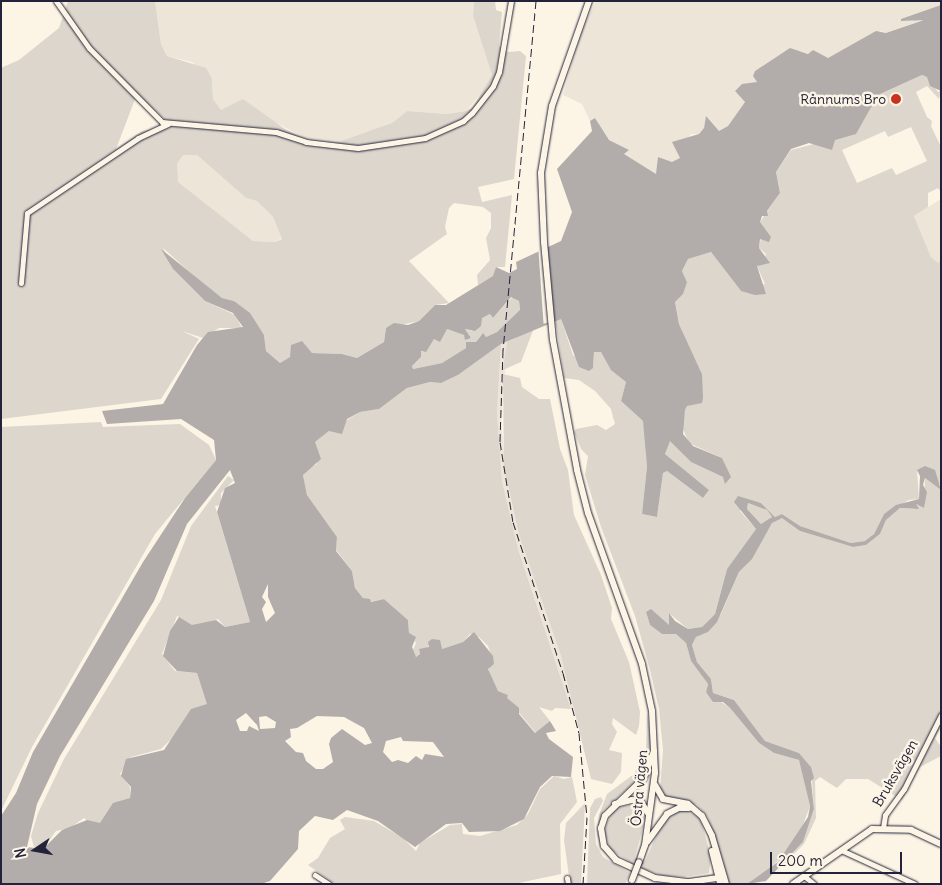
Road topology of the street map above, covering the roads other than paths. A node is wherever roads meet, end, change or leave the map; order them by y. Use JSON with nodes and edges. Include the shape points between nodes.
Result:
{"nodes":[{"id":1,"x":56,"y":1,"type":"edge"},
{"id":2,"x":511,"y":1,"type":"edge"},
{"id":3,"x":589,"y":1,"type":"edge"},
{"id":4,"x":168,"y":124,"type":"junction"},
{"id":5,"x":21,"y":282,"type":"dead end"},
{"id":6,"x":941,"y":715,"type":"edge"},
{"id":7,"x":656,"y":746,"type":"junction"},
{"id":8,"x":654,"y":784,"type":"junction"},
{"id":9,"x":614,"y":805,"type":"junction"},
{"id":10,"x":693,"y":808,"type":"junction"},
{"id":11,"x":650,"y":817,"type":"junction"},
{"id":12,"x":883,"y":828,"type":"junction"},
{"id":13,"x":941,"y":844,"type":"edge"},
{"id":14,"x":645,"y":845,"type":"junction"},
{"id":15,"x":841,"y":850,"type":"junction"},
{"id":16,"x":315,"y":875,"type":"dead end"},
{"id":17,"x":804,"y":876,"type":"junction"},
{"id":18,"x":722,"y":881,"type":"edge"},
{"id":19,"x":632,"y":882,"type":"edge"},
{"id":20,"x":329,"y":884,"type":"edge"},
{"id":21,"x":793,"y":884,"type":"edge"},
{"id":22,"x":814,"y":884,"type":"edge"},
{"id":23,"x":915,"y":884,"type":"edge"}],
"edges":[{"from":1,"to":4,"type":"street","via":[[89,48],[153,114]]},
{"from":2,"to":4,"type":"street","via":[[499,72],[493,86],[463,120],[425,138],[343,148],[306,142],[276,132]]},
{"from":3,"to":7,"type":"street","name":"Östra vägen","via":[[552,106],[541,173],[551,324],[559,384],[579,478],[642,664]]},
{"from":4,"to":5,"type":"street","via":[[105,158],[27,213]]},
{"from":6,"to":12,"type":"street","name":"Bruksvägen","via":[[908,780],[885,815]]},
{"from":7,"to":8,"type":"street","name":"Östra vägen"},
{"from":7,"to":9,"type":"street","via":[[642,779]]},
{"from":8,"to":10,"type":"street","via":[[662,799]]},
{"from":8,"to":11,"type":"street","name":"Östra vägen"},
{"from":9,"to":11,"type":"street","via":[[632,800],[641,802]]},
{"from":9,"to":18,"type":"street","via":[[605,816],[601,834],[608,852],[616,860],[669,881]]},
{"from":10,"to":14,"type":"street","via":[[671,811]]},
{"from":10,"to":18,"type":"street","via":[[708,827]]},
{"from":11,"to":14,"type":"street","name":"Östra vägen"},
{"from":12,"to":13,"type":"street","via":[[916,831]]},
{"from":12,"to":15,"type":"street","name":"Bruksvägen","via":[[866,832]]},
{"from":14,"to":19,"type":"street","name":"Östra vägen","bridge":true},
{"from":15,"to":17,"type":"street","name":"Bruksvägen"},
{"from":15,"to":23,"type":"street"},
{"from":16,"to":20,"type":"street"},
{"from":17,"to":21,"type":"street","name":"Bruksvägen"},
{"from":17,"to":22,"type":"street"}]}
